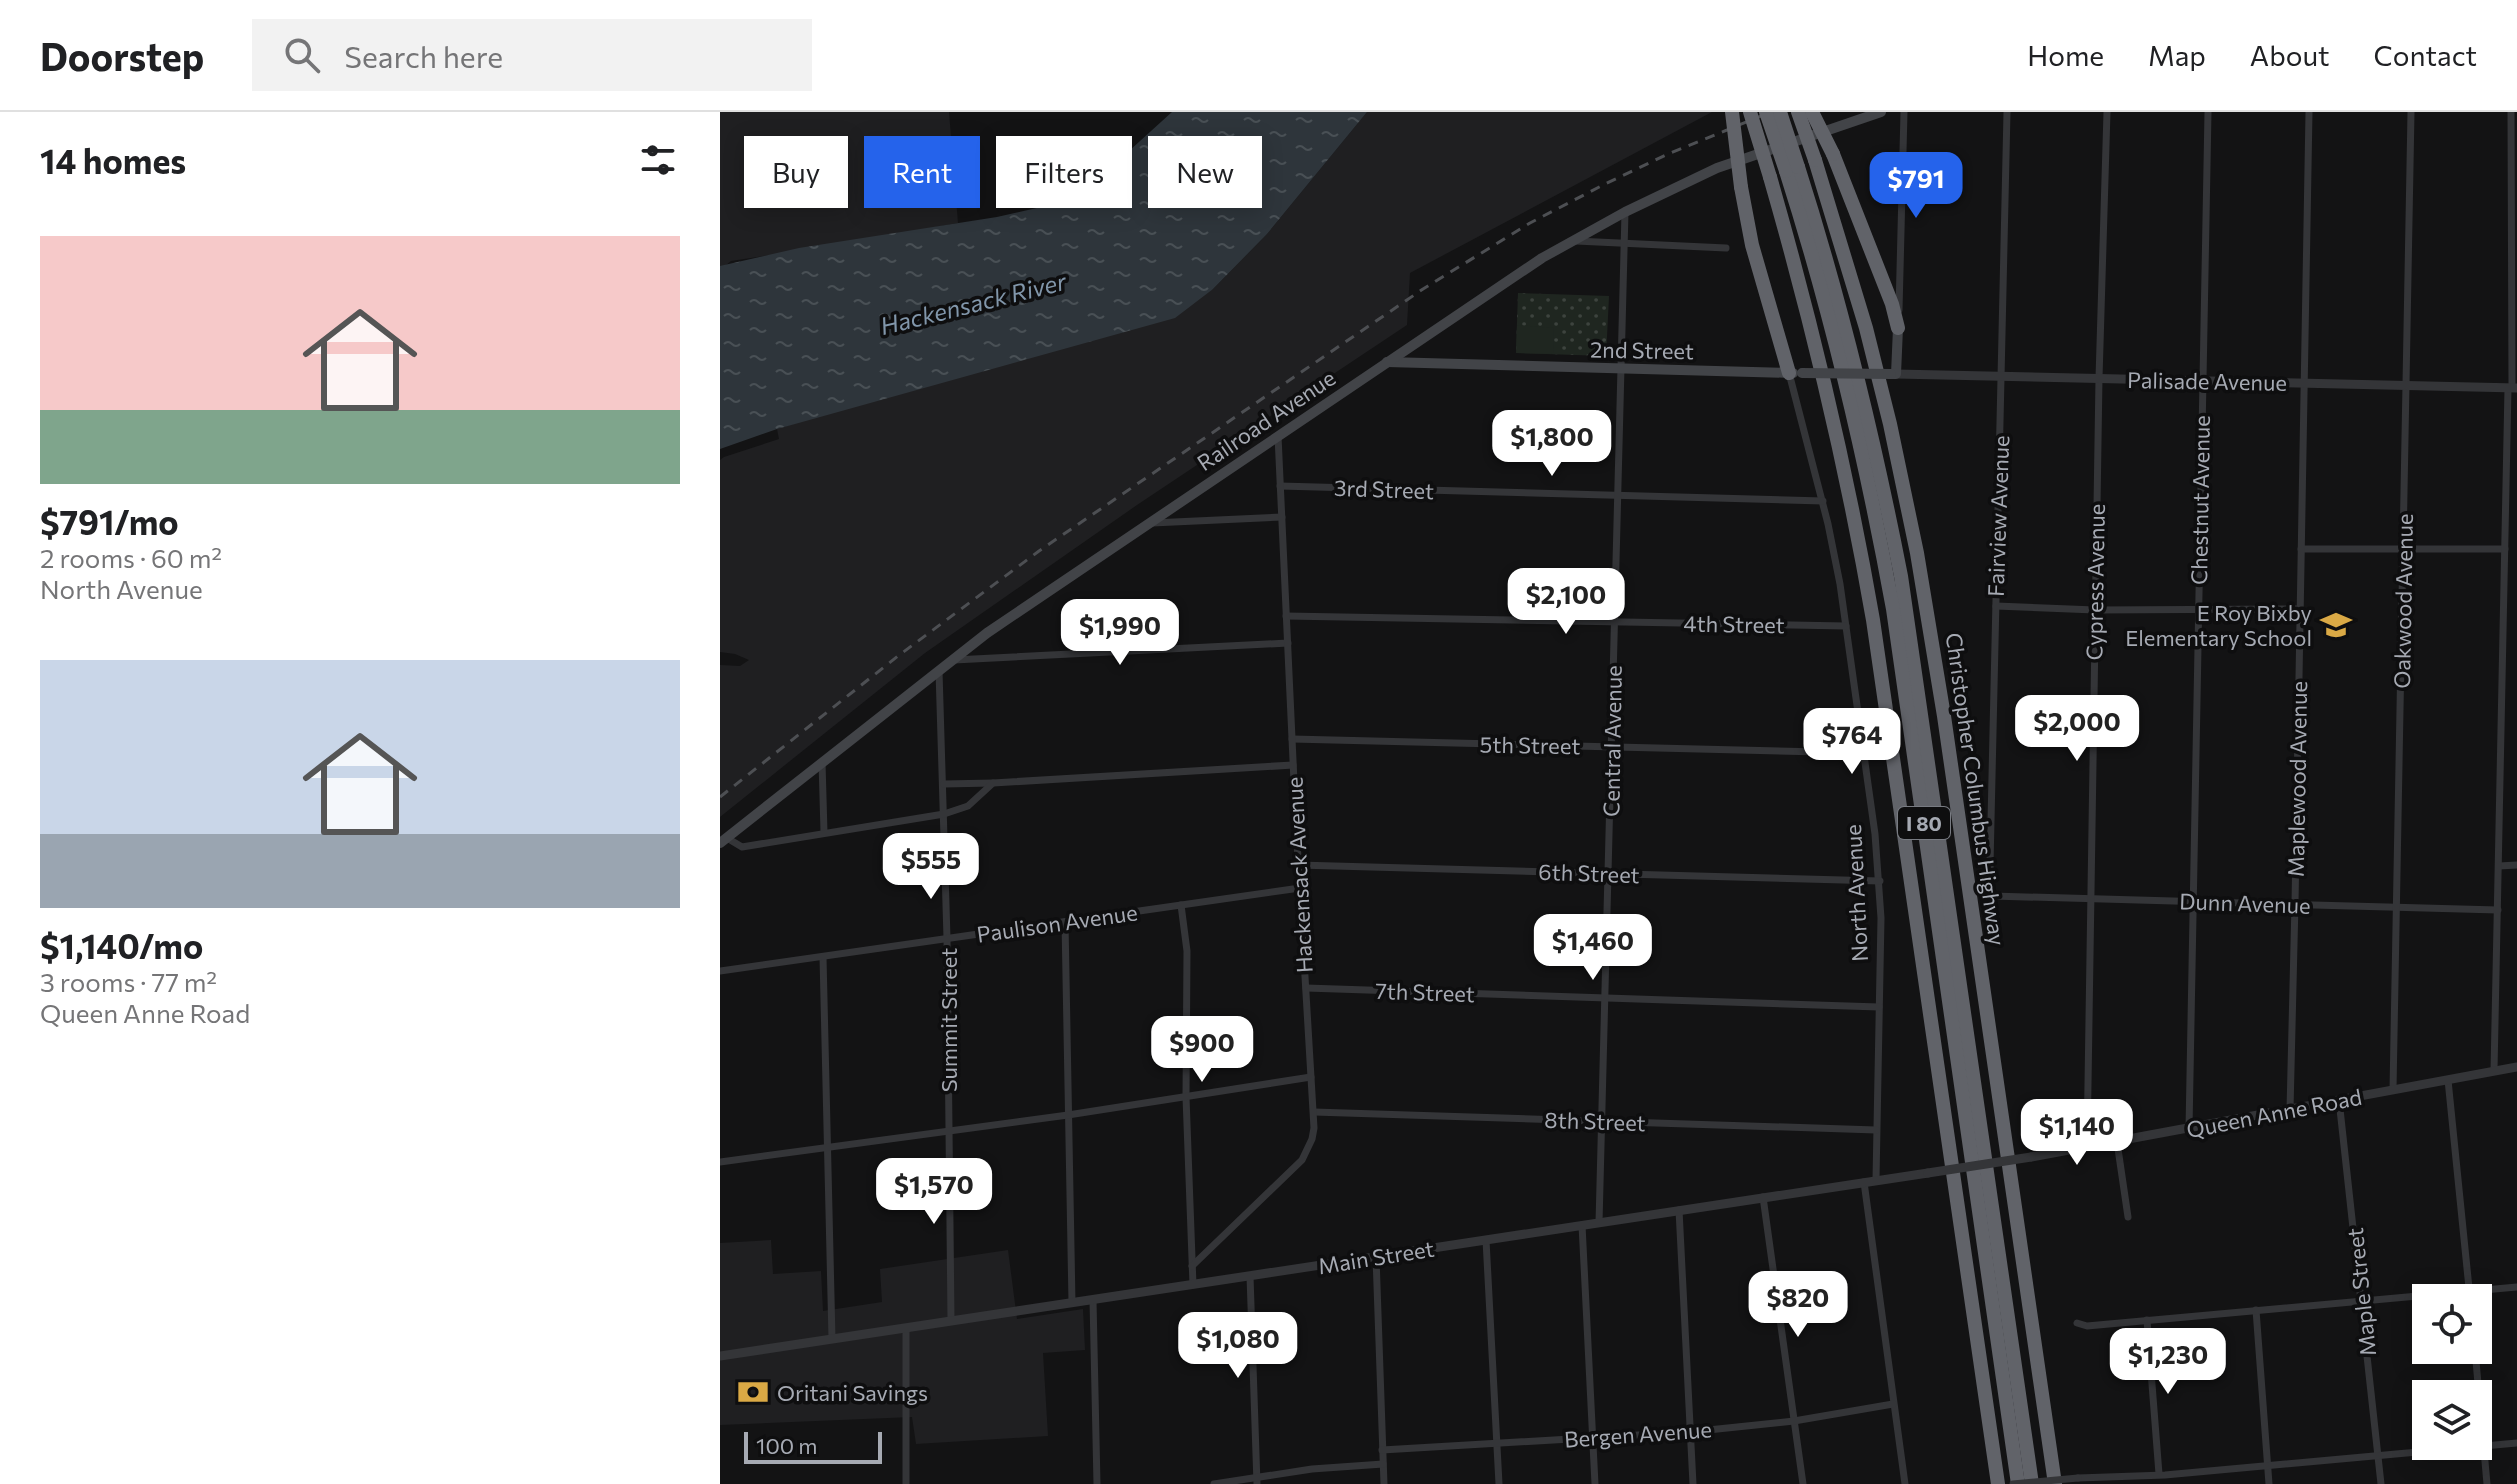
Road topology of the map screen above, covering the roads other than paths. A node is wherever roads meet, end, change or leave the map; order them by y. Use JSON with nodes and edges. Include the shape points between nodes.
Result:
{"nodes":[{"id":1,"x":1732,"y":112,"type":"edge"},
{"id":2,"x":1750,"y":112,"type":"edge"},
{"id":3,"x":1766,"y":112,"type":"edge"},
{"id":4,"x":1780,"y":112,"type":"edge"},
{"id":5,"x":1798,"y":112,"type":"edge"},
{"id":6,"x":1812,"y":112,"type":"edge"},
{"id":7,"x":1881,"y":112,"type":"edge"},
{"id":8,"x":1904,"y":112,"type":"edge"},
{"id":9,"x":2007,"y":112,"type":"edge"},
{"id":10,"x":2107,"y":112,"type":"edge"},
{"id":11,"x":2208,"y":112,"type":"edge"},
{"id":12,"x":2309,"y":112,"type":"edge"},
{"id":13,"x":2411,"y":112,"type":"edge"},
{"id":14,"x":2511,"y":112,"type":"edge"},
{"id":15,"x":1792,"y":169,"type":"junction"},
{"id":16,"x":1625,"y":212,"type":"junction"},
{"id":17,"x":1571,"y":241,"type":"junction"},
{"id":18,"x":1625,"y":244,"type":"junction"},
{"id":19,"x":1726,"y":248,"type":"dead end"},
{"id":20,"x":1898,"y":328,"type":"junction"},
{"id":21,"x":1387,"y":362,"type":"junction"},
{"id":22,"x":1621,"y":370,"type":"junction"},
{"id":23,"x":1795,"y":373,"type":"junction"},
{"id":24,"x":1893,"y":374,"type":"junction"},
{"id":25,"x":2002,"y":375,"type":"junction"},
{"id":26,"x":2099,"y":378,"type":"junction"},
{"id":27,"x":2201,"y":381,"type":"junction"},
{"id":28,"x":2305,"y":383,"type":"junction"},
{"id":29,"x":2407,"y":385,"type":"junction"},
{"id":30,"x":2512,"y":388,"type":"edge"},
{"id":31,"x":1278,"y":436,"type":"junction"},
{"id":32,"x":1280,"y":486,"type":"junction"},
{"id":33,"x":1618,"y":496,"type":"junction"},
{"id":34,"x":1823,"y":501,"type":"junction"},
{"id":35,"x":1282,"y":517,"type":"junction"},
{"id":36,"x":1149,"y":523,"type":"junction"},
{"id":37,"x":2301,"y":549,"type":"junction"},
{"id":38,"x":2404,"y":549,"type":"junction"},
{"id":39,"x":2505,"y":549,"type":"junction"},
{"id":40,"x":1996,"y":606,"type":"junction"},
{"id":41,"x":2300,"y":609,"type":"junction"},
{"id":42,"x":2095,"y":610,"type":"junction"},
{"id":43,"x":2198,"y":610,"type":"junction"},
{"id":44,"x":1286,"y":616,"type":"junction"},
{"id":45,"x":1615,"y":622,"type":"junction"},
{"id":46,"x":1846,"y":626,"type":"junction"},
{"id":47,"x":1288,"y":643,"type":"junction"},
{"id":48,"x":952,"y":661,"type":"junction"},
{"id":49,"x":939,"y":671,"type":"junction"},
{"id":50,"x":1292,"y":739,"type":"junction"},
{"id":51,"x":1612,"y":747,"type":"junction"},
{"id":52,"x":1864,"y":753,"type":"junction"},
{"id":53,"x":822,"y":761,"type":"junction"},
{"id":54,"x":1293,"y":765,"type":"junction"},
{"id":55,"x":993,"y":783,"type":"junction"},
{"id":56,"x":944,"y":784,"type":"junction"},
{"id":57,"x":944,"y":814,"type":"junction"},
{"id":58,"x":824,"y":832,"type":"junction"},
{"id":59,"x":724,"y":840,"type":"edge"},
{"id":60,"x":1298,"y":865,"type":"junction"},
{"id":61,"x":2517,"y":865,"type":"edge"},
{"id":62,"x":2499,"y":866,"type":"junction"},
{"id":63,"x":1608,"y":873,"type":"junction"},
{"id":64,"x":1880,"y":881,"type":"junction"},
{"id":65,"x":1300,"y":888,"type":"junction"},
{"id":66,"x":1992,"y":896,"type":"junction"},
{"id":67,"x":2090,"y":899,"type":"junction"},
{"id":68,"x":2193,"y":901,"type":"junction"},
{"id":69,"x":2295,"y":903,"type":"junction"},
{"id":70,"x":1181,"y":905,"type":"junction"},
{"id":71,"x":2396,"y":909,"type":"junction"},
{"id":72,"x":2498,"y":910,"type":"junction"},
{"id":73,"x":1993,"y":921,"type":"dead end"},
{"id":74,"x":1065,"y":922,"type":"junction"},
{"id":75,"x":947,"y":938,"type":"junction"},
{"id":76,"x":823,"y":957,"type":"junction"},
{"id":77,"x":720,"y":971,"type":"edge"},
{"id":78,"x":1306,"y":988,"type":"junction"},
{"id":79,"x":1605,"y":998,"type":"junction"},
{"id":80,"x":1879,"y":1007,"type":"junction"},
{"id":81,"x":2517,"y":1067,"type":"edge"},
{"id":82,"x":2494,"y":1071,"type":"junction"},
{"id":83,"x":1311,"y":1077,"type":"junction"},
{"id":84,"x":2448,"y":1080,"type":"junction"},
{"id":85,"x":2393,"y":1090,"type":"junction"},
{"id":86,"x":1186,"y":1097,"type":"junction"},
{"id":87,"x":2339,"y":1100,"type":"junction"},
{"id":88,"x":2290,"y":1110,"type":"junction"},
{"id":89,"x":1314,"y":1112,"type":"junction"},
{"id":90,"x":1068,"y":1115,"type":"junction"},
{"id":91,"x":1603,"y":1121,"type":"junction"},
{"id":92,"x":2189,"y":1129,"type":"junction"},
{"id":93,"x":949,"y":1130,"type":"junction"},
{"id":94,"x":1876,"y":1130,"type":"junction"},
{"id":95,"x":2117,"y":1142,"type":"junction"},
{"id":96,"x":828,"y":1146,"type":"junction"},
{"id":97,"x":2087,"y":1148,"type":"junction"},
{"id":98,"x":2031,"y":1157,"type":"joint"},
{"id":99,"x":720,"y":1162,"type":"edge"},
{"id":100,"x":1876,"y":1180,"type":"junction"},
{"id":101,"x":1864,"y":1182,"type":"junction"},
{"id":102,"x":1763,"y":1197,"type":"junction"},
{"id":103,"x":1679,"y":1210,"type":"junction"},
{"id":104,"x":2128,"y":1217,"type":"dead end"},
{"id":105,"x":1599,"y":1223,"type":"junction"},
{"id":106,"x":1582,"y":1225,"type":"junction"},
{"id":107,"x":1486,"y":1240,"type":"junction"},
{"id":108,"x":1376,"y":1257,"type":"junction"},
{"id":109,"x":1192,"y":1266,"type":"junction"},
{"id":110,"x":1250,"y":1276,"type":"junction"},
{"id":111,"x":2469,"y":1284,"type":"edge"},
{"id":112,"x":1193,"y":1285,"type":"junction"},
{"id":113,"x":2517,"y":1287,"type":"edge"},
{"id":114,"x":2492,"y":1291,"type":"edge"},
{"id":115,"x":2412,"y":1298,"type":"edge"},
{"id":116,"x":1093,"y":1300,"type":"junction"},
{"id":117,"x":2362,"y":1301,"type":"junction"},
{"id":118,"x":1072,"y":1303,"type":"junction"},
{"id":119,"x":2256,"y":1310,"type":"junction"},
{"id":120,"x":2147,"y":1320,"type":"junction"},
{"id":121,"x":951,"y":1321,"type":"junction"},
{"id":122,"x":2077,"y":1323,"type":"dead end"},
{"id":123,"x":906,"y":1328,"type":"junction"},
{"id":124,"x":832,"y":1339,"type":"junction"},
{"id":125,"x":720,"y":1356,"type":"edge"},
{"id":126,"x":1893,"y":1404,"type":"junction"},
{"id":127,"x":1794,"y":1421,"type":"junction"},
{"id":128,"x":1689,"y":1432,"type":"junction"},
{"id":129,"x":1593,"y":1438,"type":"junction"},
{"id":130,"x":2517,"y":1443,"type":"edge"},
{"id":131,"x":1497,"y":1444,"type":"junction"},
{"id":132,"x":2492,"y":1445,"type":"edge"},
{"id":133,"x":1382,"y":1450,"type":"junction"},
{"id":134,"x":2412,"y":1453,"type":"edge"},
{"id":135,"x":2378,"y":1456,"type":"junction"},
{"id":136,"x":2484,"y":1460,"type":"edge"},
{"id":137,"x":1383,"y":1464,"type":"junction"},
{"id":138,"x":2268,"y":1466,"type":"junction"},
{"id":139,"x":2163,"y":1478,"type":"edge"},
{"id":140,"x":1257,"y":1481,"type":"edge"},
{"id":141,"x":906,"y":1484,"type":"edge"},
{"id":142,"x":1097,"y":1484,"type":"edge"},
{"id":143,"x":1214,"y":1484,"type":"edge"},
{"id":144,"x":1384,"y":1484,"type":"edge"},
{"id":145,"x":1499,"y":1484,"type":"edge"},
{"id":146,"x":1595,"y":1484,"type":"edge"},
{"id":147,"x":1693,"y":1484,"type":"edge"},
{"id":148,"x":1803,"y":1484,"type":"edge"},
{"id":149,"x":1905,"y":1484,"type":"edge"},
{"id":150,"x":1998,"y":1484,"type":"edge"},
{"id":151,"x":2015,"y":1484,"type":"edge"},
{"id":152,"x":2032,"y":1484,"type":"edge"},
{"id":153,"x":2055,"y":1484,"type":"edge"},
{"id":154,"x":2269,"y":1484,"type":"edge"},
{"id":155,"x":2381,"y":1484,"type":"edge"},
{"id":156,"x":2487,"y":1484,"type":"edge"}],
"edges":[{"from":1,"to":23,"type":"highway","bridge":true,"via":[[1752,245]]},
{"from":2,"to":150,"type":"highway","number":"I 80","bridge":true,"via":[[1798,276],[1873,620]]},
{"from":3,"to":15,"type":"highway","name":"Christopher Columbus Highway","number":"I 80","bridge":true},
{"from":4,"to":15,"type":"highway","name":"Christopher Columbus Highway","number":"I 80","bridge":true},
{"from":5,"to":153,"type":"highway","name":"Christopher Columbus Highway","number":"I 80","bridge":true,"via":[[1874,360],[1923,586]]},
{"from":6,"to":20,"type":"highway","bridge":true},
{"from":7,"to":16,"type":"main road","name":"Railroad Avenue","via":[[1717,168]]},
{"from":8,"to":20,"type":"street"},
{"from":9,"to":25,"type":"street","name":"Fairview Avenue"},
{"from":10,"to":26,"type":"street","name":"Cypress Avenue"},
{"from":11,"to":27,"type":"street","name":"Chestnut Avenue"},
{"from":12,"to":28,"type":"street","name":"Maplewood Avenue"},
{"from":13,"to":29,"type":"street","name":"Oakwood Avenue"},
{"from":14,"to":30,"type":"street"},
{"from":15,"to":151,"type":"highway","name":"Christopher Columbus Highway","number":"I 80","via":[[1843,371],[1893,609]]},
{"from":15,"to":152,"type":"highway","name":"Christopher Columbus Highway","number":"I 80","via":[[1827,262],[1858,379],[1903,588]]},
{"from":16,"to":17,"type":"main road","name":"Railroad Avenue"},
{"from":16,"to":18,"type":"street","name":"Central Avenue"},
{"from":17,"to":18,"type":"street"},
{"from":17,"to":21,"type":"main road","name":"Railroad Avenue"},
{"from":18,"to":19,"type":"street"},
{"from":18,"to":22,"type":"street","name":"Central Avenue"},
{"from":20,"to":24,"type":"main road"},
{"from":21,"to":22,"type":"main road","name":"2nd Street"},
{"from":21,"to":31,"type":"main road","name":"Railroad Avenue"},
{"from":22,"to":23,"type":"main road","name":"2nd Street"},
{"from":22,"to":33,"type":"street","name":"Central Avenue"},
{"from":23,"to":24,"type":"main road","name":"2nd Street","bridge":true},
{"from":23,"to":34,"type":"street","name":"North Avenue"},
{"from":24,"to":25,"type":"street","name":"Palisade Avenue"},
{"from":25,"to":26,"type":"street","name":"Palisade Avenue"},
{"from":25,"to":40,"type":"street","name":"Fairview Avenue"},
{"from":26,"to":27,"type":"street","name":"Palisade Avenue"},
{"from":26,"to":42,"type":"street","name":"Cypress Avenue"},
{"from":27,"to":28,"type":"street","name":"Palisade Avenue"},
{"from":27,"to":43,"type":"street","name":"Chestnut Avenue"},
{"from":28,"to":29,"type":"street","name":"Palisade Avenue"},
{"from":28,"to":37,"type":"street","name":"Maplewood Avenue"},
{"from":29,"to":30,"type":"street","name":"Palisade Avenue"},
{"from":29,"to":38,"type":"street","name":"Oakwood Avenue"},
{"from":30,"to":39,"type":"street"},
{"from":31,"to":32,"type":"street","name":"Hackensack Avenue"},
{"from":31,"to":36,"type":"main road","name":"Railroad Avenue"},
{"from":32,"to":33,"type":"street","name":"3rd Street"},
{"from":32,"to":35,"type":"street","name":"Hackensack Avenue"},
{"from":33,"to":34,"type":"street","name":"3rd Street"},
{"from":33,"to":45,"type":"street","name":"Central Avenue"},
{"from":34,"to":46,"type":"street","name":"North Avenue"},
{"from":35,"to":36,"type":"street"},
{"from":35,"to":44,"type":"street","name":"Hackensack Avenue"},
{"from":36,"to":48,"type":"main road","name":"Railroad Avenue"},
{"from":37,"to":38,"type":"street"},
{"from":37,"to":41,"type":"street","name":"Maplewood Avenue"},
{"from":38,"to":39,"type":"street"},
{"from":38,"to":71,"type":"street","name":"Oakwood Avenue"},
{"from":39,"to":62,"type":"street"},
{"from":40,"to":42,"type":"street"},
{"from":40,"to":66,"type":"street","name":"Fairview Avenue"},
{"from":41,"to":43,"type":"street"},
{"from":41,"to":69,"type":"street","name":"Maplewood Avenue"},
{"from":42,"to":43,"type":"street"},
{"from":42,"to":67,"type":"street","name":"Cypress Avenue"},
{"from":43,"to":68,"type":"street","name":"Chestnut Avenue"},
{"from":44,"to":45,"type":"street","name":"4th Street"},
{"from":44,"to":47,"type":"street","name":"Hackensack Avenue"},
{"from":45,"to":46,"type":"street","name":"4th Street"},
{"from":45,"to":51,"type":"street","name":"Central Avenue"},
{"from":46,"to":52,"type":"street","name":"North Avenue"},
{"from":47,"to":48,"type":"street"},
{"from":47,"to":50,"type":"street","name":"Hackensack Avenue"},
{"from":48,"to":49,"type":"main road","name":"Railroad Avenue"},
{"from":49,"to":53,"type":"main road","name":"Railroad Avenue"},
{"from":49,"to":56,"type":"street","name":"Summit Street"},
{"from":50,"to":51,"type":"street","name":"5th Street"},
{"from":50,"to":54,"type":"street","name":"Hackensack Avenue"},
{"from":51,"to":52,"type":"street","name":"5th Street"},
{"from":51,"to":63,"type":"street","name":"Central Avenue"},
{"from":52,"to":64,"type":"street","name":"North Avenue"},
{"from":53,"to":58,"type":"street"},
{"from":53,"to":59,"type":"main road","name":"Railroad Avenue"},
{"from":54,"to":55,"type":"street"},
{"from":54,"to":60,"type":"street","name":"Hackensack Avenue"},
{"from":55,"to":56,"type":"street"},
{"from":55,"to":57,"type":"street","via":[[968,806]]},
{"from":56,"to":57,"type":"street","name":"Summit Street"},
{"from":57,"to":58,"type":"street"},
{"from":57,"to":75,"type":"street","name":"Summit Street"},
{"from":58,"to":59,"type":"street","via":[[742,847]]},
{"from":60,"to":63,"type":"street","name":"6th Street"},
{"from":60,"to":65,"type":"street","name":"Hackensack Avenue"},
{"from":61,"to":62,"type":"street"},
{"from":62,"to":72,"type":"street"},
{"from":63,"to":64,"type":"street","name":"6th Street"},
{"from":63,"to":79,"type":"street","name":"Central Avenue"},
{"from":64,"to":80,"type":"street","name":"North Avenue"},
{"from":65,"to":70,"type":"street","name":"Paulison Avenue"},
{"from":65,"to":78,"type":"street","name":"Hackensack Avenue"},
{"from":66,"to":67,"type":"street","name":"Dunn Avenue"},
{"from":66,"to":73,"type":"street","name":"Fairview Avenue"},
{"from":67,"to":68,"type":"street","name":"Dunn Avenue"},
{"from":67,"to":97,"type":"street","name":"Cypress Avenue"},
{"from":68,"to":69,"type":"street","name":"Dunn Avenue"},
{"from":68,"to":92,"type":"street","name":"Chestnut Avenue"},
{"from":69,"to":71,"type":"street","name":"Dunn Avenue"},
{"from":69,"to":88,"type":"street","name":"Maplewood Avenue"},
{"from":70,"to":74,"type":"street","name":"Paulison Avenue"},
{"from":70,"to":86,"type":"street","via":[[1187,951]]},
{"from":71,"to":72,"type":"street","name":"Dunn Avenue"},
{"from":71,"to":85,"type":"street","name":"Oakwood Avenue"},
{"from":72,"to":82,"type":"street"},
{"from":74,"to":75,"type":"street","name":"Paulison Avenue"},
{"from":74,"to":90,"type":"street"},
{"from":75,"to":76,"type":"street","name":"Paulison Avenue"},
{"from":75,"to":93,"type":"street","name":"Summit Street"},
{"from":76,"to":77,"type":"street","name":"Paulison Avenue"},
{"from":76,"to":96,"type":"street"},
{"from":78,"to":79,"type":"street","name":"7th Street"},
{"from":78,"to":83,"type":"street","name":"Hackensack Avenue"},
{"from":79,"to":80,"type":"street","name":"7th Street"},
{"from":79,"to":91,"type":"street","name":"Central Avenue"},
{"from":80,"to":94,"type":"street","name":"North Avenue"},
{"from":81,"to":82,"type":"street","name":"Queen Anne Road"},
{"from":82,"to":84,"type":"street","name":"Queen Anne Road"},
{"from":83,"to":86,"type":"street"},
{"from":83,"to":89,"type":"street","name":"Hackensack Avenue"},
{"from":84,"to":85,"type":"street","name":"Queen Anne Road"},
{"from":84,"to":111,"type":"street"},
{"from":85,"to":87,"type":"street","name":"Queen Anne Road"},
{"from":86,"to":90,"type":"street"},
{"from":86,"to":109,"type":"street"},
{"from":87,"to":88,"type":"street","name":"Queen Anne Road"},
{"from":87,"to":117,"type":"street","name":"Maple Street"},
{"from":88,"to":92,"type":"street","name":"Queen Anne Road"},
{"from":89,"to":91,"type":"street","name":"8th Street"},
{"from":89,"to":109,"type":"street","name":"Hackensack Avenue","via":[[1312,1139],[1302,1160]]},
{"from":90,"to":93,"type":"street"},
{"from":90,"to":118,"type":"street"},
{"from":91,"to":94,"type":"street","name":"8th Street"},
{"from":91,"to":105,"type":"street","name":"Central Avenue"},
{"from":92,"to":95,"type":"street","name":"Queen Anne Road"},
{"from":93,"to":96,"type":"street"},
{"from":93,"to":121,"type":"street","name":"Summit Street"},
{"from":94,"to":100,"type":"street","name":"North Avenue"},
{"from":95,"to":97,"type":"street","name":"Queen Anne Road"},
{"from":95,"to":104,"type":"street"},
{"from":96,"to":99,"type":"street"},
{"from":96,"to":124,"type":"street"},
{"from":97,"to":98,"type":"street","name":"Queen Anne Road"},
{"from":98,"to":100,"type":"street","name":"Main Street","bridge":true},
{"from":100,"to":101,"type":"street","name":"Main Street"},
{"from":101,"to":102,"type":"street","name":"Main Street"},
{"from":101,"to":126,"type":"street"},
{"from":102,"to":103,"type":"street","name":"Main Street"},
{"from":102,"to":127,"type":"street"},
{"from":103,"to":105,"type":"street","name":"Main Street"},
{"from":103,"to":128,"type":"street"},
{"from":105,"to":106,"type":"street","name":"Main Street"},
{"from":106,"to":107,"type":"street","name":"Main Street"},
{"from":106,"to":129,"type":"street"},
{"from":107,"to":108,"type":"street","name":"Main Street"},
{"from":107,"to":131,"type":"street"},
{"from":108,"to":110,"type":"street","name":"Main Street"},
{"from":108,"to":133,"type":"street"},
{"from":109,"to":112,"type":"street"},
{"from":110,"to":112,"type":"street","name":"Main Street"},
{"from":110,"to":140,"type":"street"},
{"from":112,"to":116,"type":"street","name":"Main Street"},
{"from":113,"to":114,"type":"street"},
{"from":115,"to":117,"type":"street"},
{"from":116,"to":118,"type":"street","name":"Main Street"},
{"from":116,"to":142,"type":"street"},
{"from":117,"to":119,"type":"street"},
{"from":117,"to":135,"type":"street","name":"Maple Street"},
{"from":118,"to":121,"type":"street","name":"Main Street"},
{"from":119,"to":120,"type":"street"},
{"from":119,"to":138,"type":"street"},
{"from":120,"to":122,"type":"street"},
{"from":120,"to":139,"type":"street"},
{"from":121,"to":123,"type":"street","name":"Main Street"},
{"from":123,"to":124,"type":"street","name":"Main Street"},
{"from":123,"to":141,"type":"street"},
{"from":124,"to":125,"type":"street","name":"Main Street"},
{"from":126,"to":127,"type":"street","name":"Bergen Avenue"},
{"from":126,"to":149,"type":"street"},
{"from":127,"to":128,"type":"street","name":"Bergen Avenue"},
{"from":127,"to":148,"type":"street"},
{"from":128,"to":129,"type":"street","name":"Bergen Avenue"},
{"from":128,"to":147,"type":"street"},
{"from":129,"to":131,"type":"street","name":"Bergen Avenue"},
{"from":129,"to":146,"type":"street"},
{"from":130,"to":132,"type":"street"},
{"from":131,"to":133,"type":"street","name":"Bergen Avenue"},
{"from":131,"to":145,"type":"street"},
{"from":133,"to":137,"type":"street"},
{"from":134,"to":135,"type":"street"},
{"from":135,"to":138,"type":"street"},
{"from":135,"to":155,"type":"street","name":"Maple Street"},
{"from":136,"to":156,"type":"street"},
{"from":137,"to":140,"type":"street","via":[[1312,1469]]},
{"from":137,"to":144,"type":"street"},
{"from":138,"to":139,"type":"street"},
{"from":138,"to":154,"type":"street"},
{"from":139,"to":151,"type":"street","bridge":true},
{"from":140,"to":143,"type":"street"}]}
